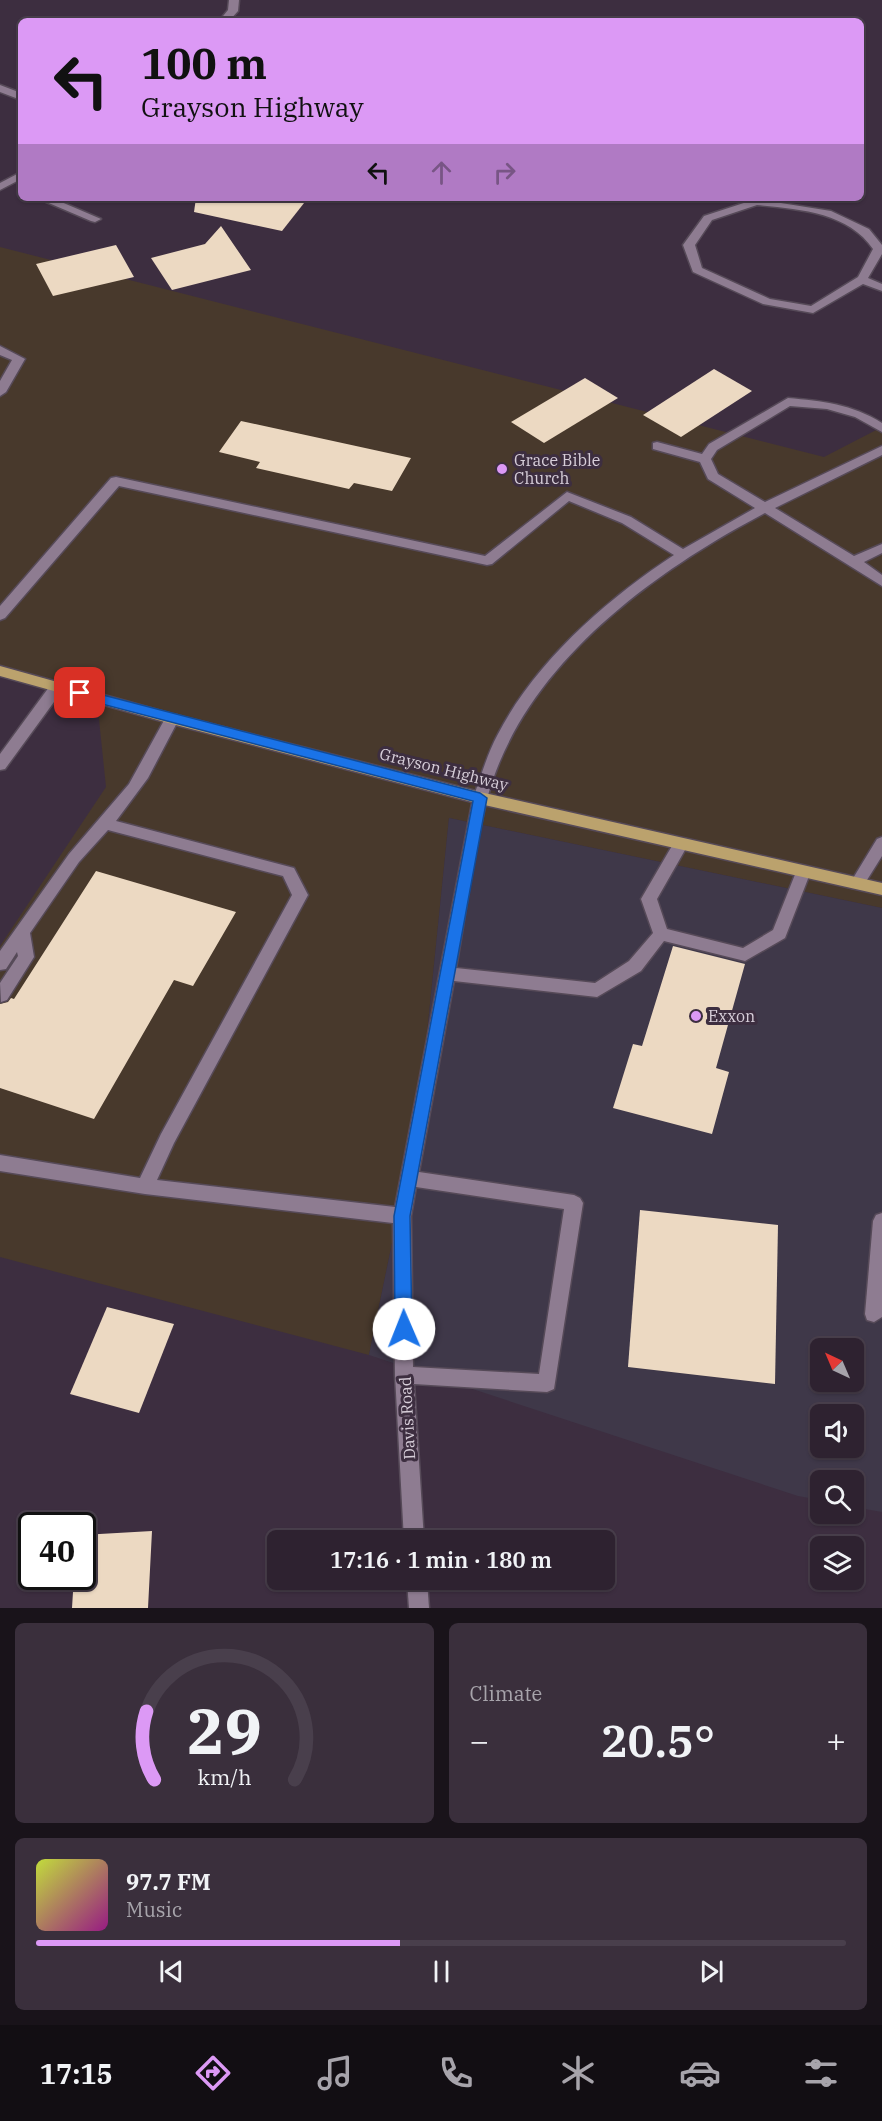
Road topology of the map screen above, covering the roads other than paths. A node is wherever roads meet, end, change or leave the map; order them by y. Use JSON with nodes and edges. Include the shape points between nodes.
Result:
{"nodes":[{"id":1,"x":234,"y":0,"type":"edge"},
{"id":2,"x":227,"y":18,"type":"edge"},
{"id":3,"x":0,"y":88,"type":"edge"},
{"id":4,"x":18,"y":96,"type":"edge"},
{"id":5,"x":18,"y":177,"type":"edge"},
{"id":6,"x":3,"y":185,"type":"edge"},
{"id":7,"x":18,"y":188,"type":"edge"},
{"id":8,"x":50,"y":201,"type":"edge"},
{"id":9,"x":95,"y":219,"type":"dead end"},
{"id":10,"x":862,"y":279,"type":"junction"},
{"id":11,"x":882,"y":288,"type":"edge"},
{"id":12,"x":0,"y":350,"type":"edge"},
{"id":13,"x":0,"y":392,"type":"edge"},
{"id":14,"x":882,"y":428,"type":"edge"},
{"id":15,"x":657,"y":446,"type":"dead end"},
{"id":16,"x":882,"y":450,"type":"edge"},
{"id":17,"x":705,"y":459,"type":"junction"},
{"id":18,"x":763,"y":508,"type":"junction"},
{"id":19,"x":882,"y":548,"type":"edge"},
{"id":20,"x":682,"y":554,"type":"junction"},
{"id":21,"x":854,"y":562,"type":"junction"},
{"id":22,"x":882,"y":581,"type":"edge"},
{"id":23,"x":0,"y":615,"type":"edge"},
{"id":24,"x":0,"y":671,"type":"edge"},
{"id":25,"x":57,"y":687,"type":"junction"},
{"id":26,"x":172,"y":719,"type":"junction"},
{"id":27,"x":0,"y":765,"type":"edge"},
{"id":28,"x":480,"y":798,"type":"junction"},
{"id":29,"x":105,"y":824,"type":"junction"},
{"id":30,"x":681,"y":843,"type":"junction"},
{"id":31,"x":882,"y":843,"type":"edge"},
{"id":32,"x":803,"y":871,"type":"junction"},
{"id":33,"x":857,"y":884,"type":"junction"},
{"id":34,"x":882,"y":889,"type":"edge"},
{"id":35,"x":22,"y":931,"type":"junction"},
{"id":36,"x":661,"y":934,"type":"junction"},
{"id":37,"x":0,"y":964,"type":"edge"},
{"id":38,"x":448,"y":974,"type":"junction"},
{"id":39,"x":1,"y":995,"type":"edge"},
{"id":40,"x":0,"y":1163,"type":"edge"},
{"id":41,"x":409,"y":1178,"type":"junction"},
{"id":42,"x":145,"y":1186,"type":"junction"},
{"id":43,"x":402,"y":1216,"type":"junction"},
{"id":44,"x":882,"y":1221,"type":"edge"},
{"id":45,"x":874,"y":1314,"type":"dead end"},
{"id":46,"x":404,"y":1375,"type":"junction"},
{"id":47,"x":413,"y":1530,"type":"edge"},
{"id":48,"x":417,"y":1590,"type":"edge"},
{"id":49,"x":418,"y":1608,"type":"edge"}],
"edges":[{"from":1,"to":2,"type":"street","via":[[233,11]]},
{"from":3,"to":4,"type":"street"},
{"from":5,"to":6,"type":"street"},
{"from":6,"to":7,"type":"street"},
{"from":8,"to":9,"type":"street"},
{"from":10,"to":10,"type":"street","via":[[813,310],[767,302],[697,270],[689,245],[708,218],[756,201],[799,206],[865,231],[879,249]]},
{"from":10,"to":11,"type":"street"},
{"from":12,"to":13,"type":"street","via":[[19,359]]},
{"from":14,"to":17,"type":"street","via":[[859,414],[828,405],[788,402],[714,447]]},
{"from":15,"to":17,"type":"street"},
{"from":16,"to":18,"type":"street","name":"Davis Road"},
{"from":17,"to":18,"type":"street","via":[[713,476]]},
{"from":18,"to":20,"type":"street","name":"Davis Road"},
{"from":18,"to":21,"type":"street"},
{"from":19,"to":21,"type":"street"},
{"from":20,"to":23,"type":"street","via":[[642,526],[598,505],[567,496],[487,561],[116,482]]},
{"from":20,"to":28,"type":"street","name":"Davis Road","via":[[602,615],[550,670],[505,735]]},
{"from":21,"to":22,"type":"street"},
{"from":24,"to":25,"type":"main road","name":"Grayson Highway"},
{"from":25,"to":26,"type":"main road","name":"Grayson Highway"},
{"from":25,"to":27,"type":"street"},
{"from":26,"to":28,"type":"main road","name":"Grayson Highway"},
{"from":26,"to":29,"type":"street","via":[[151,764]]},
{"from":28,"to":30,"type":"main road","name":"Grayson Highway"},
{"from":28,"to":38,"type":"street","name":"Davis Road"},
{"from":29,"to":35,"type":"street","via":[[74,858]]},
{"from":29,"to":42,"type":"street","via":[[289,872],[300,895]]},
{"from":30,"to":32,"type":"main road","name":"Grayson Highway"},
{"from":30,"to":36,"type":"street","via":[[649,899]]},
{"from":31,"to":33,"type":"street"},
{"from":32,"to":33,"type":"main road","name":"Grayson Highway"},
{"from":32,"to":36,"type":"street","via":[[779,934],[745,955]]},
{"from":33,"to":34,"type":"main road","name":"Grayson Highway"},
{"from":35,"to":37,"type":"street"},
{"from":35,"to":39,"type":"street","via":[[26,957]]},
{"from":36,"to":38,"type":"street","via":[[635,966],[597,990]]},
{"from":38,"to":41,"type":"street","name":"Davis Road"},
{"from":40,"to":42,"type":"street"},
{"from":41,"to":43,"type":"street","name":"Davis Road"},
{"from":41,"to":46,"type":"street","via":[[574,1203],[547,1383]]},
{"from":42,"to":43,"type":"street"},
{"from":43,"to":46,"type":"street","name":"Davis Road"},
{"from":44,"to":45,"type":"street"},
{"from":46,"to":47,"type":"street","name":"Davis Road"},
{"from":48,"to":49,"type":"street"}]}
